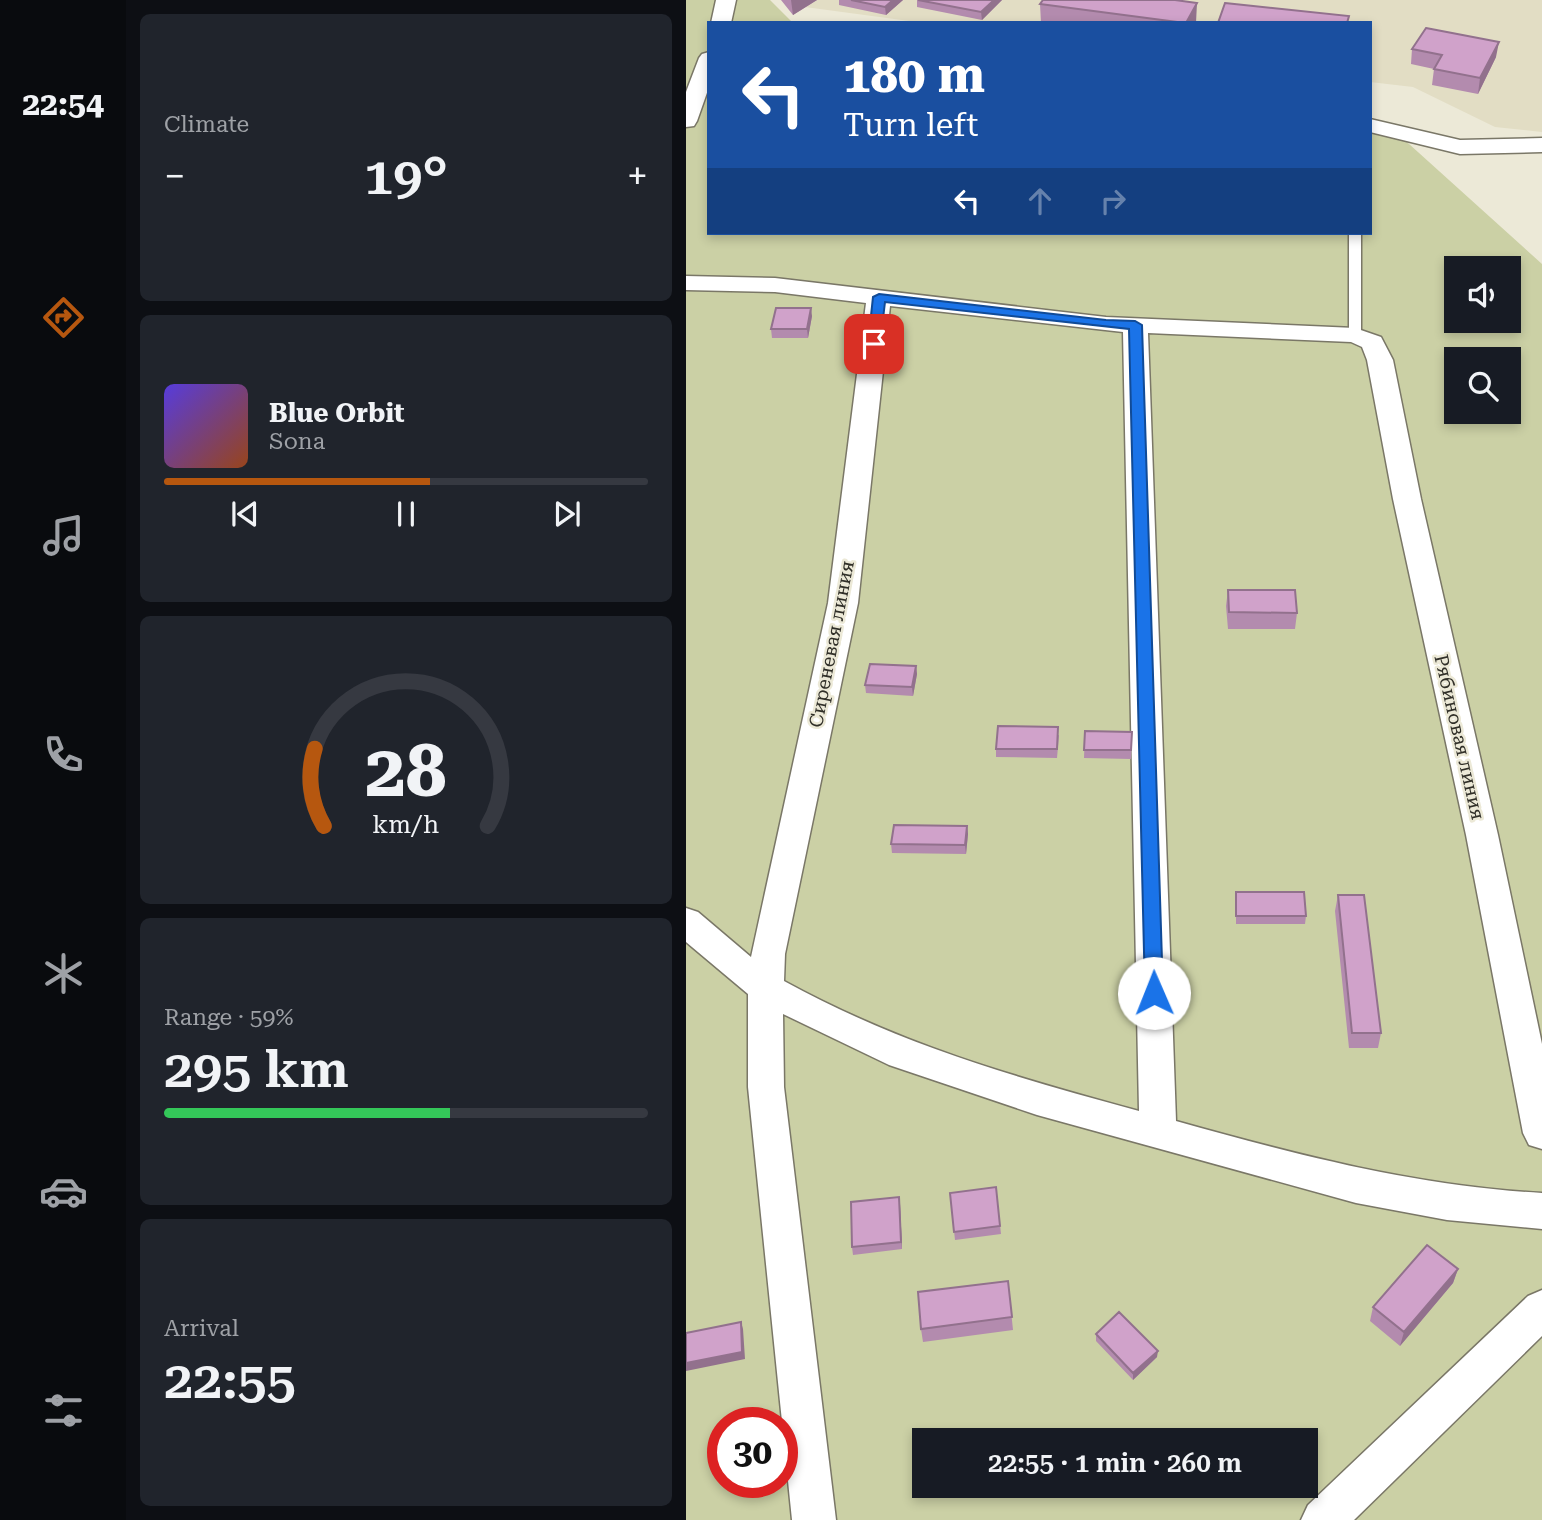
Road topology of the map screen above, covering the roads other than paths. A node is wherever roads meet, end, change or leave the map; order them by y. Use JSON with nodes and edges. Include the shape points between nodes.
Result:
{"nodes":[{"id":1,"x":726,"y":0,"type":"edge"},
{"id":2,"x":721,"y":21,"type":"edge"},
{"id":3,"x":707,"y":68,"type":"edge"},
{"id":4,"x":686,"y":121,"type":"edge"},
{"id":5,"x":1372,"y":125,"type":"edge"},
{"id":6,"x":1542,"y":145,"type":"edge"},
{"id":7,"x":1355,"y":235,"type":"edge"},
{"id":8,"x":686,"y":283,"type":"edge"},
{"id":9,"x":879,"y":297,"type":"junction"},
{"id":10,"x":1135,"y":325,"type":"junction"},
{"id":11,"x":1363,"y":338,"type":"junction"},
{"id":12,"x":686,"y":922,"type":"edge"},
{"id":13,"x":768,"y":989,"type":"junction"},
{"id":14,"x":1158,"y":1132,"type":"junction"},
{"id":15,"x":1542,"y":1133,"type":"edge"},
{"id":16,"x":1542,"y":1211,"type":"edge"},
{"id":17,"x":1542,"y":1309,"type":"edge"},
{"id":18,"x":814,"y":1520,"type":"edge"},
{"id":19,"x":1323,"y":1520,"type":"edge"}],
"edges":[{"from":1,"to":2,"type":"street"},
{"from":3,"to":4,"type":"street"},
{"from":5,"to":6,"type":"street","via":[[1460,147]]},
{"from":7,"to":11,"type":"lane"},
{"from":8,"to":9,"type":"street","via":[[775,285]]},
{"from":9,"to":10,"type":"street"},
{"from":9,"to":13,"type":"street","name":"Сиреневая линия","via":[[843,603],[774,918]]},
{"from":10,"to":11,"type":"street"},
{"from":10,"to":14,"type":"street"},
{"from":11,"to":15,"type":"street","name":"Рябиновая линия","via":[[1380,360]]},
{"from":12,"to":13,"type":"street"},
{"from":13,"to":14,"type":"street","via":[[876,1045],[945,1072]]},
{"from":13,"to":18,"type":"street","name":"Сиреневая линия","via":[[766,1087]]},
{"from":14,"to":16,"type":"street","via":[[1399,1197]]},
{"from":17,"to":19,"type":"street"}]}
